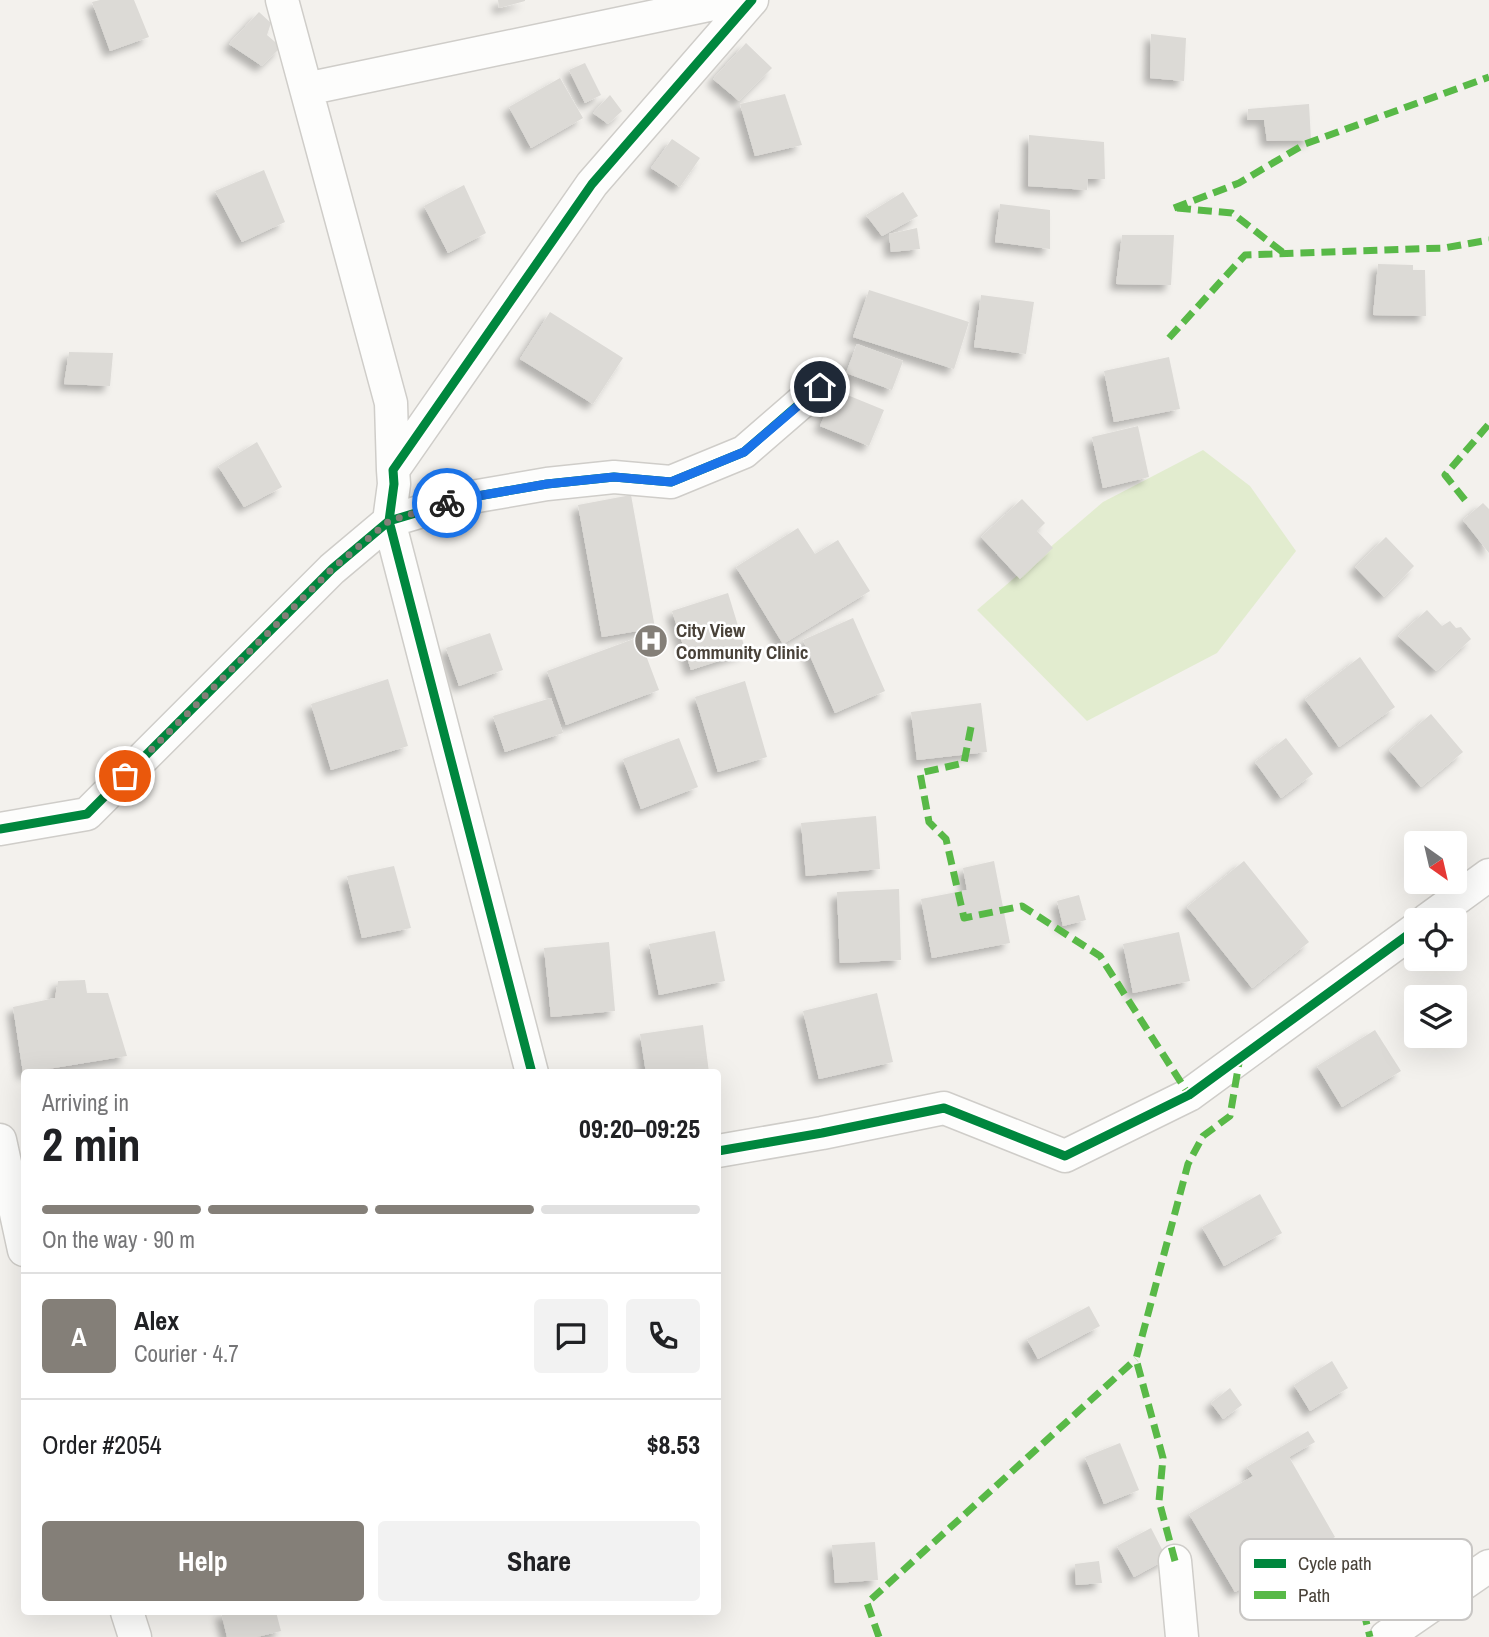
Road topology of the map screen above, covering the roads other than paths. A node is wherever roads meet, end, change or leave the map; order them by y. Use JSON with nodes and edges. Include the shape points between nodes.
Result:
{"nodes":[{"id":1,"x":282,"y":0,"type":"edge"},
{"id":2,"x":732,"y":0,"type":"edge"},
{"id":3,"x":752,"y":0,"type":"edge"},
{"id":4,"x":306,"y":89,"type":"junction"},
{"id":5,"x":820,"y":387,"type":"dead end"},
{"id":6,"x":393,"y":470,"type":"junction"},
{"id":7,"x":389,"y":521,"type":"junction"},
{"id":8,"x":0,"y":829,"type":"edge"},
{"id":9,"x":1489,"y":875,"type":"edge"},
{"id":10,"x":1444,"y":908,"type":"edge"},
{"id":11,"x":1404,"y":938,"type":"edge"},
{"id":12,"x":531,"y":1069,"type":"edge"},
{"id":13,"x":0,"y":1140,"type":"edge"},
{"id":14,"x":721,"y":1150,"type":"edge"},
{"id":15,"x":21,"y":1236,"type":"edge"},
{"id":16,"x":1175,"y":1561,"type":"dead end"},
{"id":17,"x":1489,"y":1566,"type":"edge"},
{"id":18,"x":1472,"y":1578,"type":"edge"},
{"id":19,"x":128,"y":1615,"type":"edge"},
{"id":20,"x":1411,"y":1620,"type":"edge"},
{"id":21,"x":135,"y":1637,"type":"edge"},
{"id":22,"x":1182,"y":1637,"type":"edge"},
{"id":23,"x":1386,"y":1637,"type":"edge"}],
"edges":[{"from":1,"to":4,"type":"street"},
{"from":2,"to":4,"type":"street"},
{"from":3,"to":6,"type":"street","via":[[592,184]]},
{"from":4,"to":6,"type":"street","via":[[391,403]]},
{"from":5,"to":7,"type":"street","via":[[744,452],[671,482],[614,477],[547,484],[466,498]]},
{"from":6,"to":7,"type":"street"},
{"from":7,"to":8,"type":"street","via":[[332,569],[87,814]]},
{"from":7,"to":12,"type":"street"},
{"from":9,"to":10,"type":"street"},
{"from":11,"to":14,"type":"street","via":[[1189,1095],[1065,1156],[944,1108]]},
{"from":13,"to":15,"type":"street"},
{"from":16,"to":22,"type":"street"},
{"from":17,"to":18,"type":"street"},
{"from":19,"to":21,"type":"street"},
{"from":20,"to":23,"type":"street"}]}
